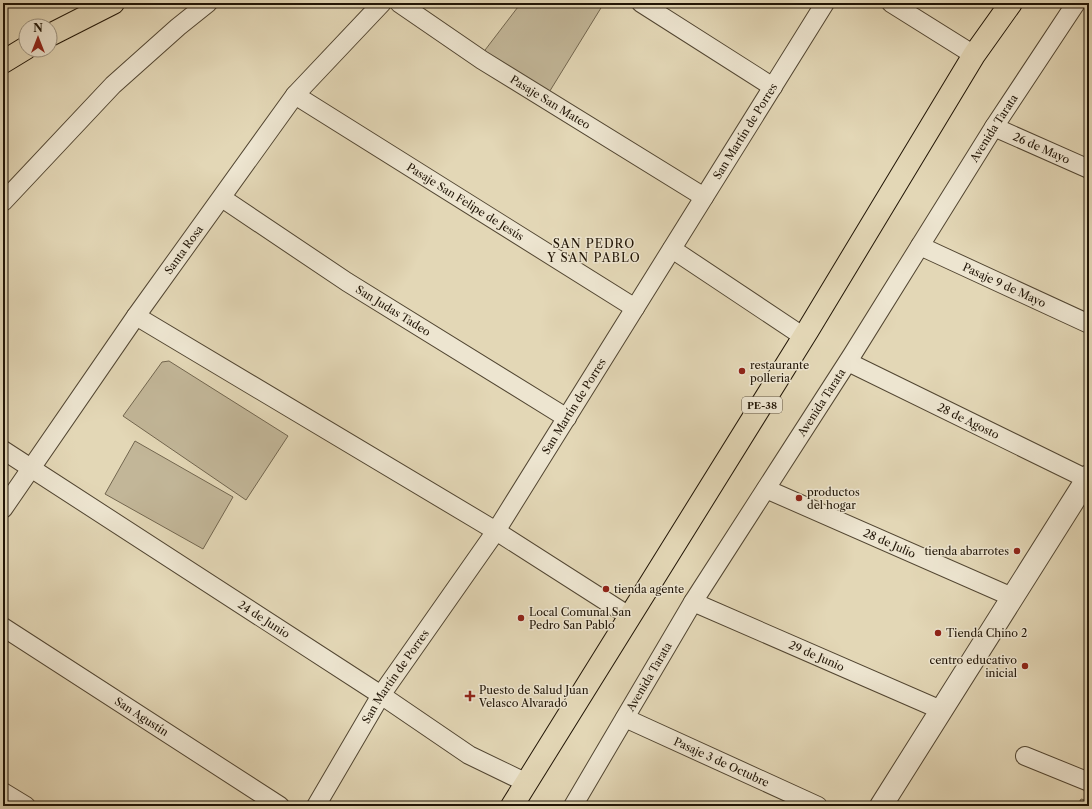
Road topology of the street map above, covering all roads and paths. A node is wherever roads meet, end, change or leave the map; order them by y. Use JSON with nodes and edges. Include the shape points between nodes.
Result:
{"nodes":[{"id":1,"x":113,"y":3,"type":"edge"},
{"id":2,"x":208,"y":3,"type":"edge"},
{"id":3,"x":382,"y":3,"type":"edge"},
{"id":4,"x":398,"y":3,"type":"edge"},
{"id":5,"x":641,"y":3,"type":"edge"},
{"id":6,"x":825,"y":3,"type":"edge"},
{"id":7,"x":891,"y":3,"type":"edge"},
{"id":8,"x":1011,"y":3,"type":"edge"},
{"id":9,"x":1076,"y":3,"type":"edge"},
{"id":10,"x":58,"y":31,"type":"edge"},
{"id":11,"x":18,"y":53,"type":"edge"},
{"id":12,"x":974,"y":56,"type":"junction"},
{"id":13,"x":3,"y":62,"type":"edge"},
{"id":14,"x":772,"y":88,"type":"junction"},
{"id":15,"x":295,"y":95,"type":"junction"},
{"id":16,"x":994,"y":127,"type":"junction"},
{"id":17,"x":1089,"y":169,"type":"edge"},
{"id":18,"x":704,"y":197,"type":"junction"},
{"id":19,"x":222,"y":198,"type":"junction"},
{"id":20,"x":3,"y":202,"type":"edge"},
{"id":21,"x":920,"y":246,"type":"junction"},
{"id":22,"x":672,"y":249,"type":"junction"},
{"id":23,"x":635,"y":308,"type":"junction"},
{"id":24,"x":136,"y":316,"type":"junction"},
{"id":25,"x":1089,"y":324,"type":"edge"},
{"id":26,"x":804,"y":337,"type":"junction"},
{"id":27,"x":848,"y":362,"type":"junction"},
{"id":28,"x":567,"y":418,"type":"junction"},
{"id":29,"x":3,"y":450,"type":"edge"},
{"id":30,"x":32,"y":468,"type":"junction"},
{"id":31,"x":1088,"y":478,"type":"edge"},
{"id":32,"x":766,"y":489,"type":"junction"},
{"id":33,"x":3,"y":509,"type":"edge"},
{"id":34,"x":496,"y":531,"type":"junction"},
{"id":35,"x":1012,"y":598,"type":"junction"},
{"id":36,"x":693,"y":602,"type":"junction"},
{"id":37,"x":629,"y":616,"type":"junction"},
{"id":38,"x":3,"y":627,"type":"edge"},
{"id":39,"x":381,"y":695,"type":"junction"},
{"id":40,"x":940,"y":710,"type":"junction"},
{"id":41,"x":625,"y":718,"type":"junction"},
{"id":42,"x":1025,"y":756,"type":"dead end"},
{"id":43,"x":1089,"y":782,"type":"edge"},
{"id":44,"x":527,"y":783,"type":"junction"},
{"id":45,"x":3,"y":792,"type":"edge"},
{"id":46,"x":26,"y":806,"type":"edge"},
{"id":47,"x":280,"y":806,"type":"edge"},
{"id":48,"x":316,"y":806,"type":"edge"},
{"id":49,"x":512,"y":806,"type":"edge"},
{"id":50,"x":573,"y":806,"type":"edge"},
{"id":51,"x":818,"y":806,"type":"edge"},
{"id":52,"x":881,"y":806,"type":"edge"}],
"edges":[{"from":1,"to":10,"type":"highway"},
{"from":2,"to":20,"type":"street","via":[[113,85]]},
{"from":3,"to":15,"type":"street","name":"Santa Rosa"},
{"from":4,"to":18,"type":"street","name":"Pasaje San Mateo","via":[[482,60]]},
{"from":5,"to":14,"type":"street"},
{"from":6,"to":14,"type":"street","name":"San Martín de Porres"},
{"from":7,"to":12,"type":"street"},
{"from":8,"to":12,"type":"highway","number":"PE-38"},
{"from":9,"to":16,"type":"street","name":"Avenida Tarata"},
{"from":11,"to":13,"type":"highway"},
{"from":12,"to":26,"type":"highway","number":"PE-38"},
{"from":14,"to":18,"type":"street","name":"San Martín de Porres"},
{"from":15,"to":19,"type":"street","name":"Santa Rosa"},
{"from":15,"to":23,"type":"street","name":"Pasaje San Felipe de Jesús"},
{"from":16,"to":17,"type":"street","name":"26 de Mayo"},
{"from":16,"to":21,"type":"street","name":"Avenida Tarata"},
{"from":18,"to":22,"type":"street","name":"San Martín de Porres"},
{"from":19,"to":24,"type":"street","name":"Santa Rosa"},
{"from":19,"to":28,"type":"street","name":"San Judas Tadeo","via":[[347,282]]},
{"from":21,"to":25,"type":"street","name":"Pasaje 9 de Mayo"},
{"from":21,"to":27,"type":"street","name":"Avenida Tarata"},
{"from":22,"to":23,"type":"street","name":"San Martín de Porres"},
{"from":22,"to":26,"type":"street"},
{"from":23,"to":28,"type":"street","name":"San Martín de Porres"},
{"from":24,"to":30,"type":"street","name":"Santa Rosa"},
{"from":24,"to":34,"type":"street"},
{"from":26,"to":37,"type":"highway","number":"PE-38"},
{"from":27,"to":31,"type":"street","name":"28 de Agosto"},
{"from":27,"to":32,"type":"street","name":"Avenida Tarata"},
{"from":28,"to":34,"type":"street","name":"San Martín de Porres"},
{"from":29,"to":30,"type":"street","name":"24 de Junio"},
{"from":30,"to":33,"type":"street","name":"Santa Rosa"},
{"from":30,"to":39,"type":"street","name":"24 de Junio"},
{"from":31,"to":35,"type":"street"},
{"from":32,"to":35,"type":"street","name":"28 de Julio"},
{"from":32,"to":36,"type":"street","name":"Avenida Tarata"},
{"from":34,"to":37,"type":"street"},
{"from":34,"to":39,"type":"street","name":"San Martín de Porres"},
{"from":35,"to":40,"type":"street"},
{"from":36,"to":40,"type":"street","name":"29 de Junio"},
{"from":36,"to":41,"type":"street","name":"Avenida Tarata"},
{"from":37,"to":44,"type":"highway","number":"PE-38"},
{"from":38,"to":47,"type":"street","name":"San Agustín"},
{"from":39,"to":44,"type":"street","name":"24 de Junio","via":[[468,755]]},
{"from":39,"to":48,"type":"street","name":"San Martín de Porres"},
{"from":40,"to":52,"type":"street"},
{"from":41,"to":50,"type":"street","name":"Avenida Tarata"},
{"from":41,"to":51,"type":"street","name":"Pasaje 3 de Octubre"},
{"from":42,"to":43,"type":"street"},
{"from":44,"to":49,"type":"highway","number":"PE-38"},
{"from":45,"to":46,"type":"street"}]}
